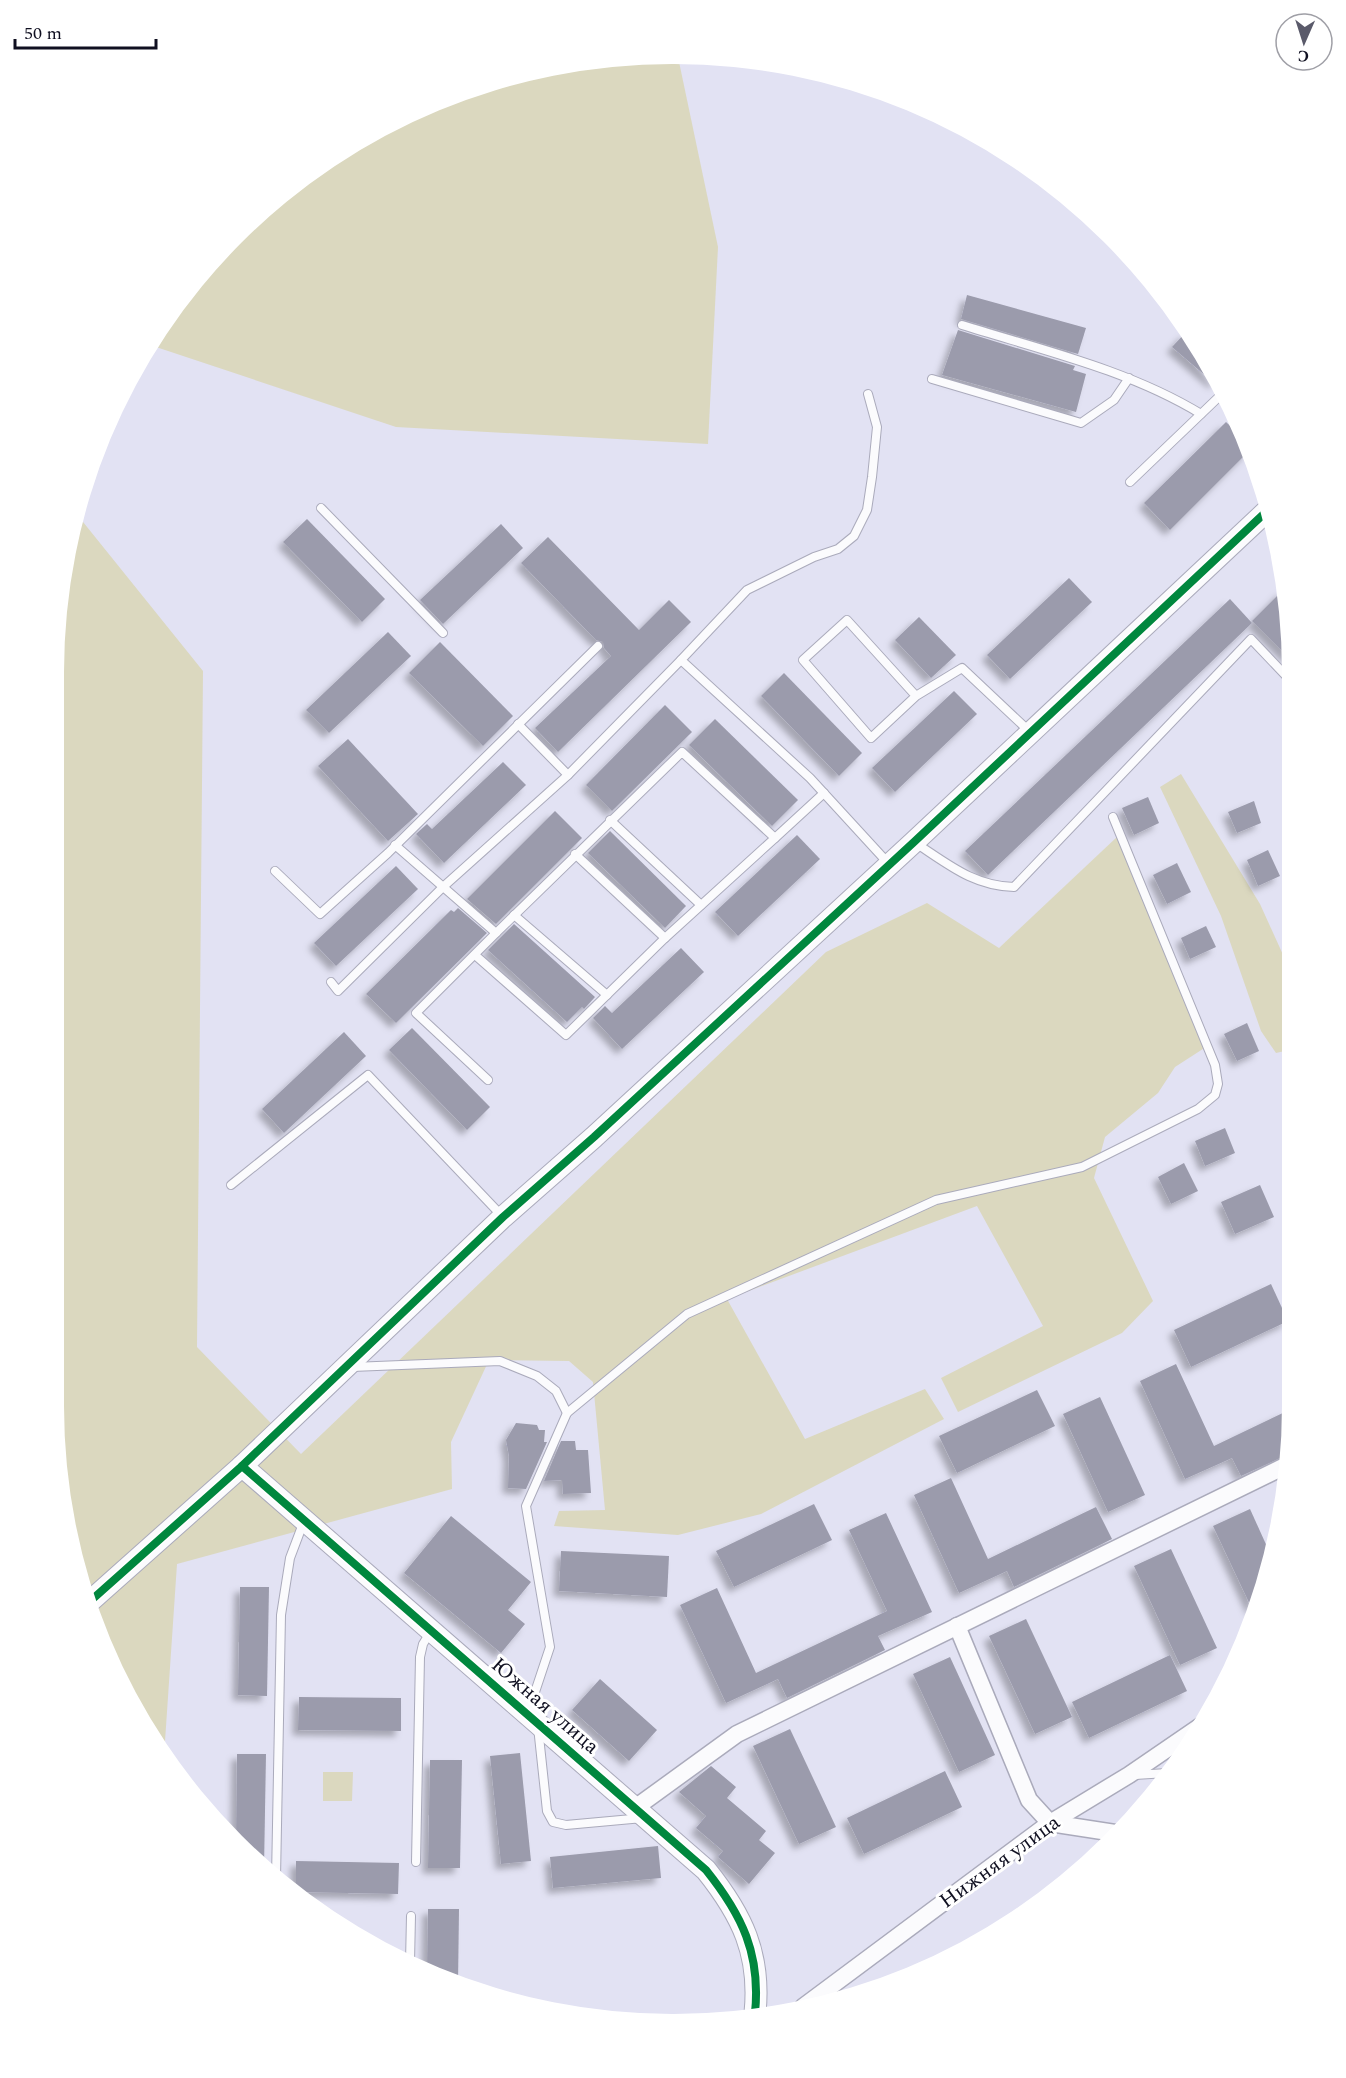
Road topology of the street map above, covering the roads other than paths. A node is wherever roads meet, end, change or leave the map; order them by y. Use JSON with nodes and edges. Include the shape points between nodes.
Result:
{"nodes":[{"id":1,"x":962,"y":325,"type":"dead end"},
{"id":2,"x":1129,"y":378,"type":"junction"},
{"id":3,"x":932,"y":379,"type":"dead end"},
{"id":4,"x":868,"y":394,"type":"dead end"},
{"id":5,"x":1216,"y":399,"type":"edge"},
{"id":6,"x":1201,"y":414,"type":"junction"},
{"id":7,"x":1130,"y":482,"type":"dead end"},
{"id":8,"x":321,"y":508,"type":"dead end"},
{"id":9,"x":1261,"y":516,"type":"edge"},
{"id":10,"x":442,"y":633,"type":"dead end"},
{"id":11,"x":598,"y":646,"type":"dead end"},
{"id":12,"x":681,"y":660,"type":"junction"},
{"id":13,"x":1282,"y":672,"type":"edge"},
{"id":14,"x":916,"y":696,"type":"junction"},
{"id":15,"x":518,"y":724,"type":"junction"},
{"id":16,"x":1031,"y":732,"type":"junction"},
{"id":17,"x":568,"y":776,"type":"junction"},
{"id":18,"x":825,"y":793,"type":"junction"},
{"id":19,"x":1113,"y":817,"type":"dead end"},
{"id":20,"x":610,"y":820,"type":"junction"},
{"id":21,"x":775,"y":838,"type":"junction"},
{"id":22,"x":914,"y":842,"type":"junction"},
{"id":23,"x":395,"y":845,"type":"junction"},
{"id":24,"x":575,"y":854,"type":"junction"},
{"id":25,"x":889,"y":864,"type":"junction"},
{"id":26,"x":275,"y":871,"type":"dead end"},
{"id":27,"x":442,"y":887,"type":"junction"},
{"id":28,"x":701,"y":905,"type":"junction"},
{"id":29,"x":514,"y":915,"type":"junction"},
{"id":30,"x":496,"y":933,"type":"junction"},
{"id":31,"x":665,"y":938,"type":"junction"},
{"id":32,"x":475,"y":955,"type":"junction"},
{"id":33,"x":331,"y":982,"type":"dead end"},
{"id":34,"x":606,"y":995,"type":"junction"},
{"id":35,"x":488,"y":1080,"type":"dead end"},
{"id":36,"x":231,"y":1185,"type":"dead end"},
{"id":37,"x":503,"y":1217,"type":"junction"},
{"id":38,"x":345,"y":1367,"type":"junction"},
{"id":39,"x":567,"y":1413,"type":"junction"},
{"id":40,"x":242,"y":1466,"type":"junction"},
{"id":41,"x":1277,"y":1470,"type":"edge"},
{"id":42,"x":304,"y":1520,"type":"junction"},
{"id":43,"x":96,"y":1596,"type":"edge"},
{"id":44,"x":957,"y":1626,"type":"junction"},
{"id":45,"x":431,"y":1631,"type":"junction"},
{"id":46,"x":521,"y":1709,"type":"junction"},
{"id":47,"x":538,"y":1724,"type":"junction"},
{"id":48,"x":1181,"y":1739,"type":"edge"},
{"id":49,"x":1157,"y":1774,"type":"edge"},
{"id":50,"x":1129,"y":1775,"type":"junction"},
{"id":51,"x":640,"y":1813,"type":"junction"},
{"id":52,"x":1050,"y":1823,"type":"junction"},
{"id":53,"x":1106,"y":1832,"type":"edge"},
{"id":54,"x":416,"y":1862,"type":"dead end"},
{"id":55,"x":276,"y":1866,"type":"edge"},
{"id":56,"x":411,"y":1916,"type":"dead end"},
{"id":57,"x":410,"y":1954,"type":"edge"},
{"id":58,"x":818,"y":1996,"type":"edge"},
{"id":59,"x":755,"y":2008,"type":"edge"}],
"edges":[{"from":1,"to":2,"type":"lane"},
{"from":2,"to":3,"type":"lane","via":[[1114,400],[1082,423]]},
{"from":2,"to":6,"type":"lane","via":[[1169,394]]},
{"from":4,"to":12,"type":"lane","via":[[877,427],[867,510],[854,536],[838,549],[747,590]]},
{"from":5,"to":6,"type":"lane"},
{"from":6,"to":7,"type":"lane"},
{"from":8,"to":10,"type":"lane"},
{"from":9,"to":16,"type":"street"},
{"from":11,"to":15,"type":"lane"},
{"from":12,"to":17,"type":"lane"},
{"from":12,"to":18,"type":"lane"},
{"from":13,"to":22,"type":"lane","via":[[1251,639],[1014,887],[993,886],[966,876]]},
{"from":14,"to":14,"type":"lane","via":[[847,620],[803,660],[872,738]]},
{"from":14,"to":16,"type":"lane","via":[[962,669]]},
{"from":15,"to":17,"type":"lane"},
{"from":15,"to":23,"type":"lane"},
{"from":16,"to":22,"type":"street"},
{"from":17,"to":27,"type":"lane"},
{"from":18,"to":21,"type":"lane"},
{"from":18,"to":25,"type":"lane"},
{"from":19,"to":39,"type":"lane","via":[[1215,1065],[1215,1095],[1198,1108],[1082,1167],[936,1200],[687,1314]]},
{"from":20,"to":21,"type":"lane","via":[[682,752]]},
{"from":20,"to":24,"type":"lane"},
{"from":20,"to":28,"type":"lane"},
{"from":21,"to":28,"type":"lane"},
{"from":22,"to":25,"type":"street"},
{"from":23,"to":26,"type":"lane","via":[[320,914]]},
{"from":23,"to":27,"type":"lane"},
{"from":24,"to":29,"type":"lane"},
{"from":24,"to":31,"type":"lane"},
{"from":25,"to":37,"type":"street"},
{"from":27,"to":30,"type":"lane"},
{"from":27,"to":33,"type":"lane","via":[[338,991]]},
{"from":28,"to":31,"type":"lane"},
{"from":29,"to":30,"type":"lane"},
{"from":29,"to":34,"type":"lane"},
{"from":30,"to":32,"type":"lane"},
{"from":31,"to":34,"type":"lane"},
{"from":32,"to":34,"type":"lane","via":[[566,1035]]},
{"from":32,"to":35,"type":"lane","via":[[416,1013]]},
{"from":36,"to":37,"type":"lane","via":[[368,1075]]},
{"from":37,"to":38,"type":"street"},
{"from":38,"to":39,"type":"lane","via":[[500,1361],[537,1376],[556,1391]]},
{"from":38,"to":40,"type":"street"},
{"from":39,"to":46,"type":"lane","via":[[526,1506],[550,1647],[532,1698]]},
{"from":40,"to":42,"type":"street","name":"Южная улица"},
{"from":40,"to":43,"type":"street"},
{"from":41,"to":44,"type":"street"},
{"from":42,"to":45,"type":"street","name":"Южная улица"},
{"from":42,"to":55,"type":"lane","via":[[291,1558],[281,1615]]},
{"from":44,"to":51,"type":"street","via":[[737,1734]]},
{"from":44,"to":52,"type":"street","via":[[1029,1800]]},
{"from":45,"to":46,"type":"street","name":"Южная улица"},
{"from":45,"to":54,"type":"lane","via":[[420,1657]]},
{"from":46,"to":47,"type":"street","name":"Южная улица"},
{"from":47,"to":51,"type":"street","name":"Южная улица"},
{"from":47,"to":51,"type":"lane","via":[[547,1812],[553,1822],[566,1825]]},
{"from":48,"to":50,"type":"street","name":"Нижняя улица"},
{"from":49,"to":50,"type":"lane"},
{"from":50,"to":52,"type":"street","name":"Нижняя улица"},
{"from":51,"to":59,"type":"street","name":"Южная улица","via":[[706,1870],[730,1901],[748,1938],[756,1971]]},
{"from":52,"to":53,"type":"street"},
{"from":52,"to":58,"type":"street","name":"Нижняя улица"},
{"from":56,"to":57,"type":"lane"}]}
